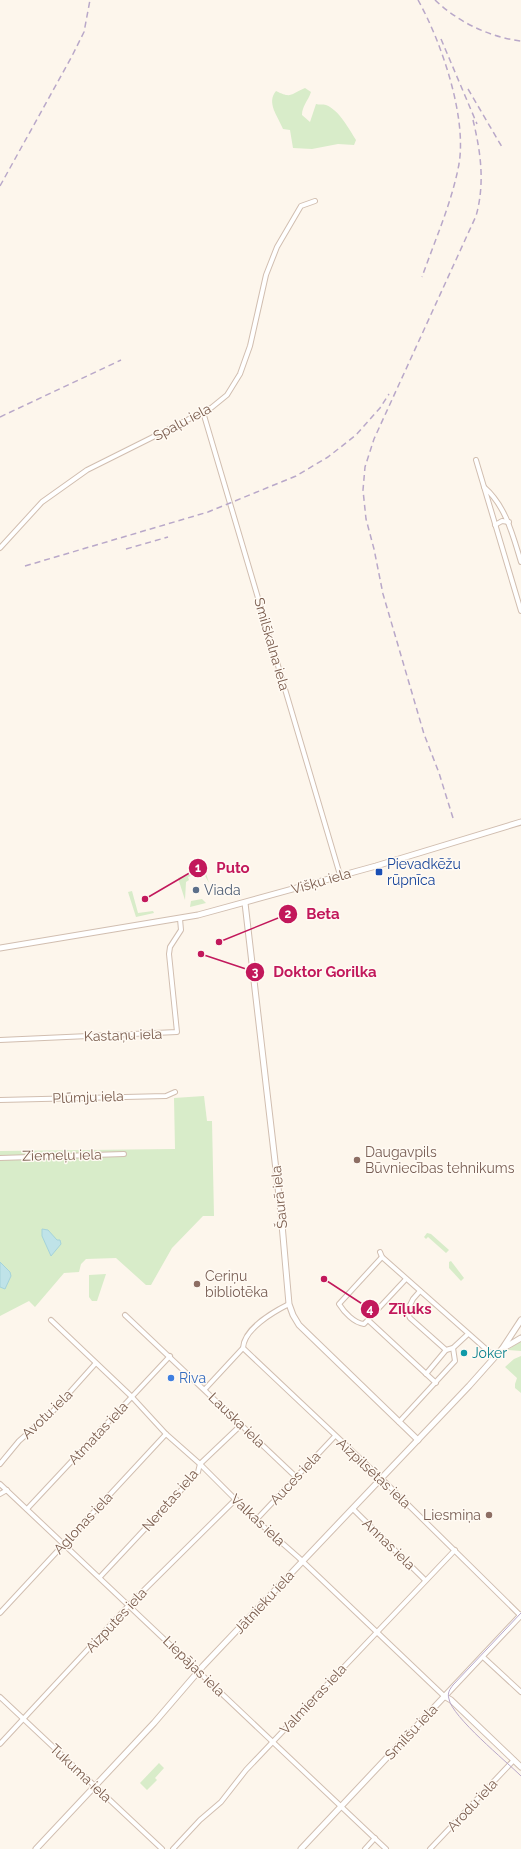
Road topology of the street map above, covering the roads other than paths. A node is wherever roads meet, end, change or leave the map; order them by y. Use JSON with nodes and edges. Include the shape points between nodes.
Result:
{"nodes":[{"id":1,"x":315,"y":201,"type":"dead end"},
{"id":2,"x":203,"y":412,"type":"junction"},
{"id":3,"x":476,"y":460,"type":"dead end"},
{"id":4,"x":484,"y":487,"type":"junction"},
{"id":5,"x":509,"y":522,"type":"junction"},
{"id":6,"x":495,"y":526,"type":"junction"},
{"id":7,"x":0,"y":548,"type":"edge"},
{"id":8,"x":521,"y":562,"type":"edge"},
{"id":9,"x":521,"y":611,"type":"edge"},
{"id":10,"x":521,"y":822,"type":"edge"},
{"id":11,"x":340,"y":876,"type":"junction"},
{"id":12,"x":246,"y":903,"type":"junction"},
{"id":13,"x":180,"y":919,"type":"junction"},
{"id":14,"x":0,"y":948,"type":"edge"},
{"id":15,"x":0,"y":1040,"type":"edge"},
{"id":16,"x":174,"y":1092,"type":"dead end"},
{"id":17,"x":0,"y":1100,"type":"edge"},
{"id":18,"x":124,"y":1154,"type":"dead end"},
{"id":19,"x":0,"y":1158,"type":"edge"},
{"id":20,"x":406,"y":1279,"type":"junction"},
{"id":21,"x":420,"y":1291,"type":"junction"},
{"id":22,"x":289,"y":1304,"type":"junction"},
{"id":23,"x":125,"y":1314,"type":"dead end"},
{"id":24,"x":51,"y":1320,"type":"dead end"},
{"id":25,"x":368,"y":1320,"type":"junction"},
{"id":26,"x":521,"y":1320,"type":"edge"},
{"id":27,"x":468,"y":1334,"type":"junction"},
{"id":28,"x":521,"y":1338,"type":"edge"},
{"id":29,"x":243,"y":1348,"type":"junction"},
{"id":30,"x":453,"y":1348,"type":"junction"},
{"id":31,"x":502,"y":1349,"type":"junction"},
{"id":32,"x":446,"y":1350,"type":"junction"},
{"id":33,"x":170,"y":1356,"type":"junction"},
{"id":34,"x":495,"y":1357,"type":"junction"},
{"id":35,"x":95,"y":1364,"type":"junction"},
{"id":36,"x":426,"y":1374,"type":"junction"},
{"id":37,"x":436,"y":1383,"type":"junction"},
{"id":38,"x":205,"y":1389,"type":"junction"},
{"id":39,"x":132,"y":1397,"type":"junction"},
{"id":40,"x":399,"y":1422,"type":"junction"},
{"id":41,"x":241,"y":1425,"type":"junction"},
{"id":42,"x":166,"y":1434,"type":"junction"},
{"id":43,"x":335,"y":1436,"type":"junction"},
{"id":44,"x":418,"y":1440,"type":"junction"},
{"id":45,"x":0,"y":1464,"type":"edge"},
{"id":46,"x":200,"y":1464,"type":"junction"},
{"id":47,"x":296,"y":1477,"type":"junction"},
{"id":48,"x":381,"y":1479,"type":"junction"},
{"id":49,"x":0,"y":1484,"type":"edge"},
{"id":50,"x":7,"y":1490,"type":"junction"},
{"id":51,"x":0,"y":1494,"type":"edge"},
{"id":52,"x":236,"y":1499,"type":"junction"},
{"id":53,"x":27,"y":1509,"type":"junction"},
{"id":54,"x":353,"y":1509,"type":"junction"},
{"id":55,"x":256,"y":1520,"type":"junction"},
{"id":56,"x":63,"y":1543,"type":"junction"},
{"id":57,"x":454,"y":1550,"type":"junction"},
{"id":58,"x":302,"y":1561,"type":"junction"},
{"id":59,"x":100,"y":1577,"type":"junction"},
{"id":60,"x":426,"y":1580,"type":"junction"},
{"id":61,"x":129,"y":1605,"type":"junction"},
{"id":62,"x":0,"y":1613,"type":"edge"},
{"id":63,"x":521,"y":1615,"type":"edge"},
{"id":64,"x":376,"y":1632,"type":"junction"},
{"id":65,"x":482,"y":1656,"type":"junction"},
{"id":66,"x":199,"y":1671,"type":"junction"},
{"id":67,"x":521,"y":1692,"type":"edge"},
{"id":68,"x":444,"y":1696,"type":"junction"},
{"id":69,"x":0,"y":1697,"type":"edge"},
{"id":70,"x":23,"y":1719,"type":"junction"},
{"id":71,"x":274,"y":1742,"type":"junction"},
{"id":72,"x":0,"y":1744,"type":"edge"},
{"id":73,"x":514,"y":1760,"type":"junction"},
{"id":74,"x":521,"y":1767,"type":"edge"},
{"id":75,"x":95,"y":1786,"type":"junction"},
{"id":76,"x":341,"y":1806,"type":"junction"},
{"id":77,"x":375,"y":1838,"type":"junction"},
{"id":78,"x":36,"y":1849,"type":"edge"},
{"id":79,"x":162,"y":1849,"type":"edge"},
{"id":80,"x":173,"y":1849,"type":"edge"},
{"id":81,"x":301,"y":1849,"type":"edge"},
{"id":82,"x":365,"y":1849,"type":"edge"},
{"id":83,"x":386,"y":1849,"type":"edge"},
{"id":84,"x":430,"y":1849,"type":"edge"}],
"edges":[{"from":1,"to":2,"type":"street","name":"Spaļu iela","via":[[301,206],[278,247],[266,275],[248,354],[235,385],[227,395]]},
{"from":2,"to":7,"type":"street","name":"Spaļu iela","via":[[87,470],[42,502]]},
{"from":2,"to":11,"type":"street","name":"Smilškalna iela"},
{"from":3,"to":4,"type":"street"},
{"from":4,"to":5,"type":"street","via":[[491,493]]},
{"from":4,"to":6,"type":"street"},
{"from":5,"to":6,"type":"street","via":[[502,521]]},
{"from":5,"to":8,"type":"street"},
{"from":6,"to":9,"type":"street"},
{"from":10,"to":11,"type":"street","name":"Višķu iela"},
{"from":11,"to":12,"type":"street","name":"Višķu iela"},
{"from":12,"to":13,"type":"street","name":"Višķu iela"},
{"from":12,"to":22,"type":"street","name":"Šaurā iela"},
{"from":13,"to":14,"type":"street","name":"Višķu iela"},
{"from":13,"to":15,"type":"street","name":"Kastaņu iela","via":[[181,930],[170,947],[169,954],[177,1032]]},
{"from":16,"to":17,"type":"street","name":"Plūmju iela","via":[[166,1096]]},
{"from":18,"to":19,"type":"street","name":"Ziemeļu iela"},
{"from":20,"to":21,"type":"street"},
{"from":20,"to":25,"type":"street"},
{"from":20,"to":25,"type":"street","via":[[381,1254],[339,1304],[358,1323],[364,1324]]},
{"from":21,"to":27,"type":"street"},
{"from":21,"to":32,"type":"street","via":[[407,1310],[410,1318]]},
{"from":22,"to":29,"type":"street","via":[[262,1320],[243,1340]]},
{"from":22,"to":40,"type":"street","name":"Šaurā iela","via":[[299,1325]]},
{"from":23,"to":33,"type":"street","name":"Lauska iela"},
{"from":24,"to":35,"type":"street","name":"Valkas iela"},
{"from":25,"to":36,"type":"street"},
{"from":26,"to":31,"type":"street","name":"Jātnieku iela"},
{"from":27,"to":30,"type":"street"},
{"from":27,"to":34,"type":"street"},
{"from":28,"to":31,"type":"street","name":"Jātnieku iela"},
{"from":29,"to":38,"type":"street"},
{"from":29,"to":43,"type":"street","name":"Aizpilsētas iela"},
{"from":30,"to":32,"type":"street"},
{"from":30,"to":37,"type":"street","via":[[456,1361]]},
{"from":31,"to":34,"type":"street","name":"Jātnieku iela"},
{"from":32,"to":36,"type":"street"},
{"from":33,"to":38,"type":"street","name":"Lauska iela"},
{"from":33,"to":39,"type":"street","name":"Atmatas iela"},
{"from":34,"to":44,"type":"street","name":"Jātnieku iela"},
{"from":35,"to":39,"type":"street","name":"Valkas iela"},
{"from":35,"to":45,"type":"street","name":"Avotu iela","via":[[53,1411],[19,1440]]},
{"from":36,"to":37,"type":"street"},
{"from":37,"to":40,"type":"street"},
{"from":38,"to":41,"type":"street","name":"Lauska iela"},
{"from":39,"to":42,"type":"street","name":"Valkas iela"},
{"from":39,"to":53,"type":"street","name":"Atmatas iela"},
{"from":40,"to":44,"type":"street","name":"Šaurā iela"},
{"from":41,"to":46,"type":"street","name":"Neretas iela"},
{"from":41,"to":47,"type":"street","name":"Lauska iela"},
{"from":42,"to":46,"type":"street","name":"Valkas iela"},
{"from":42,"to":56,"type":"street","name":"Aglonas iela"},
{"from":43,"to":47,"type":"street","name":"Auces iela"},
{"from":43,"to":48,"type":"street","name":"Aizpilsētas iela"},
{"from":44,"to":48,"type":"street","name":"Jātnieku iela"},
{"from":46,"to":52,"type":"street","name":"Valkas iela"},
{"from":46,"to":59,"type":"street","name":"Neretas iela","via":[[198,1472]]},
{"from":47,"to":55,"type":"street","name":"Auces iela"},
{"from":48,"to":54,"type":"street","name":"Jātnieku iela"},
{"from":48,"to":57,"type":"street","name":"Aizpilsētas iela"},
{"from":49,"to":50,"type":"street","name":"Liepājas iela"},
{"from":50,"to":51,"type":"street"},
{"from":50,"to":53,"type":"street","name":"Liepājas iela"},
{"from":52,"to":55,"type":"street","name":"Valkas iela"},
{"from":52,"to":61,"type":"street","name":"Aizputes iela"},
{"from":53,"to":56,"type":"street","name":"Liepājas iela"},
{"from":54,"to":58,"type":"street","name":"Jātnieku iela"},
{"from":54,"to":60,"type":"street","name":"Annas iela"},
{"from":55,"to":58,"type":"street","name":"Valkas iela"},
{"from":56,"to":59,"type":"street","name":"Liepājas iela"},
{"from":56,"to":62,"type":"street","name":"Aglonas iela"},
{"from":57,"to":60,"type":"street","name":"Valmieras iela"},
{"from":57,"to":63,"type":"street","name":"Aizpilsētas iela"},
{"from":58,"to":64,"type":"street","name":"Valkas iela"},
{"from":58,"to":66,"type":"street","name":"Jātnieku iela"},
{"from":59,"to":61,"type":"street","name":"Liepājas iela"},
{"from":60,"to":64,"type":"street","name":"Valmieras iela"},
{"from":61,"to":66,"type":"street","name":"Liepājas iela"},
{"from":61,"to":70,"type":"street","name":"Aizputes iela"},
{"from":63,"to":65,"type":"street","name":"Smilšu iela"},
{"from":64,"to":68,"type":"street","name":"Valkas iela"},
{"from":64,"to":71,"type":"street","name":"Valmieras iela"},
{"from":65,"to":67,"type":"street"},
{"from":65,"to":68,"type":"street","name":"Smilšu iela"},
{"from":66,"to":71,"type":"street","name":"Liepājas iela"},
{"from":66,"to":75,"type":"street","name":"Jātnieku iela"},
{"from":68,"to":73,"type":"street","name":"Valkas iela"},
{"from":68,"to":76,"type":"street","name":"Smilšu iela"},
{"from":69,"to":70,"type":"street","name":"Tukuma iela"},
{"from":70,"to":72,"type":"street","name":"Aizputes iela"},
{"from":70,"to":75,"type":"street","name":"Tukuma iela"},
{"from":71,"to":76,"type":"street","name":"Liepājas iela"},
{"from":71,"to":80,"type":"street","name":"Valmieras iela","via":[[233,1785],[221,1802]]},
{"from":73,"to":74,"type":"street","name":"Valkas iela"},
{"from":73,"to":84,"type":"street","name":"Arodu iela"},
{"from":75,"to":78,"type":"street","name":"Jātnieku iela"},
{"from":75,"to":79,"type":"street","name":"Tukuma iela"},
{"from":76,"to":77,"type":"street","name":"Liepājas iela"},
{"from":76,"to":81,"type":"street","name":"Smilšu iela"},
{"from":77,"to":82,"type":"street"},
{"from":77,"to":83,"type":"street","name":"Liepājas iela"}]}
